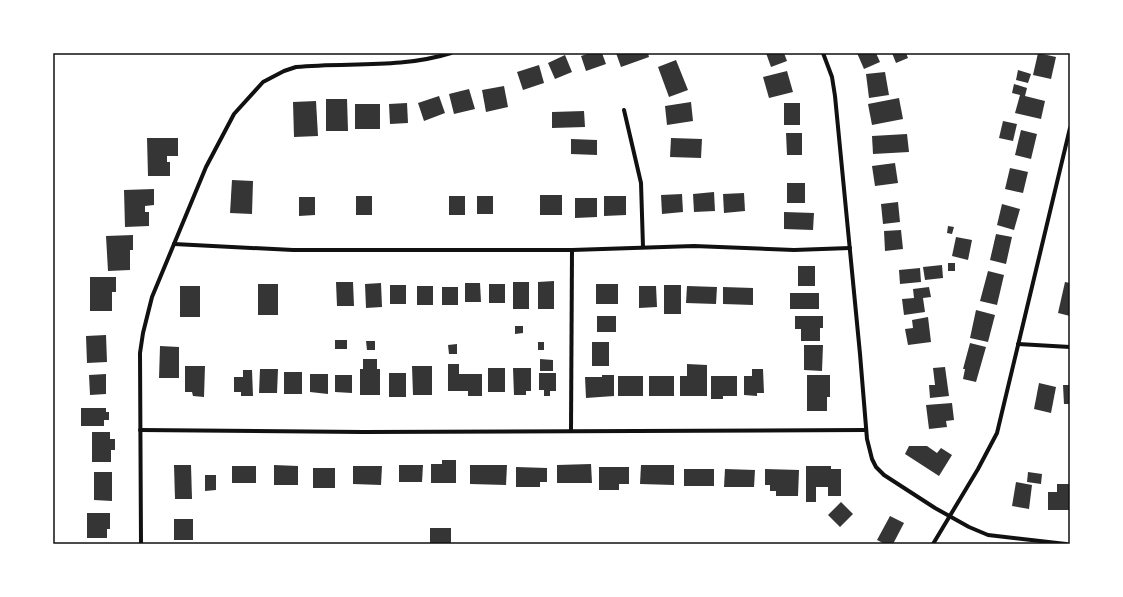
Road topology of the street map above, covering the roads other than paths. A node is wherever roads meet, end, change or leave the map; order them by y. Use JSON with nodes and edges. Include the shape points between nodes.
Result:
{"nodes":[{"id":1,"x":451,"y":53,"type":"edge"},
{"id":2,"x":823,"y":53,"type":"edge"},
{"id":3,"x":624,"y":110,"type":"dead end"},
{"id":4,"x":1070,"y":128,"type":"edge"},
{"id":5,"x":174,"y":244,"type":"junction"},
{"id":6,"x":643,"y":247,"type":"junction"},
{"id":7,"x":850,"y":248,"type":"junction"},
{"id":8,"x":572,"y":250,"type":"junction"},
{"id":9,"x":1018,"y":344,"type":"junction"},
{"id":10,"x":1070,"y":347,"type":"edge"},
{"id":11,"x":140,"y":430,"type":"junction"},
{"id":12,"x":866,"y":430,"type":"junction"},
{"id":13,"x":571,"y":431,"type":"junction"},
{"id":14,"x":949,"y":517,"type":"junction"},
{"id":15,"x":141,"y":544,"type":"edge"},
{"id":16,"x":933,"y":544,"type":"edge"},
{"id":17,"x":1066,"y":544,"type":"edge"}],
"edges":[{"from":1,"to":5,"type":"street","via":[[404,63],[296,67],[263,82],[234,114],[217,144]]},
{"from":2,"to":7,"type":"street","via":[[832,77],[835,96]]},
{"from":3,"to":6,"type":"street","via":[[641,183]]},
{"from":4,"to":9,"type":"street"},
{"from":5,"to":8,"type":"street","via":[[293,250]]},
{"from":5,"to":11,"type":"street","via":[[152,297],[143,333],[140,353]]},
{"from":6,"to":7,"type":"street","via":[[794,250]]},
{"from":6,"to":8,"type":"street"},
{"from":7,"to":12,"type":"street"},
{"from":8,"to":13,"type":"street"},
{"from":9,"to":10,"type":"street"},
{"from":9,"to":14,"type":"street","via":[[997,433]]},
{"from":11,"to":13,"type":"street"},
{"from":11,"to":15,"type":"street"},
{"from":12,"to":13,"type":"street"},
{"from":12,"to":14,"type":"street","via":[[868,446],[876,467],[884,475]]},
{"from":14,"to":16,"type":"street"},
{"from":14,"to":17,"type":"street","via":[[988,535]]}]}
